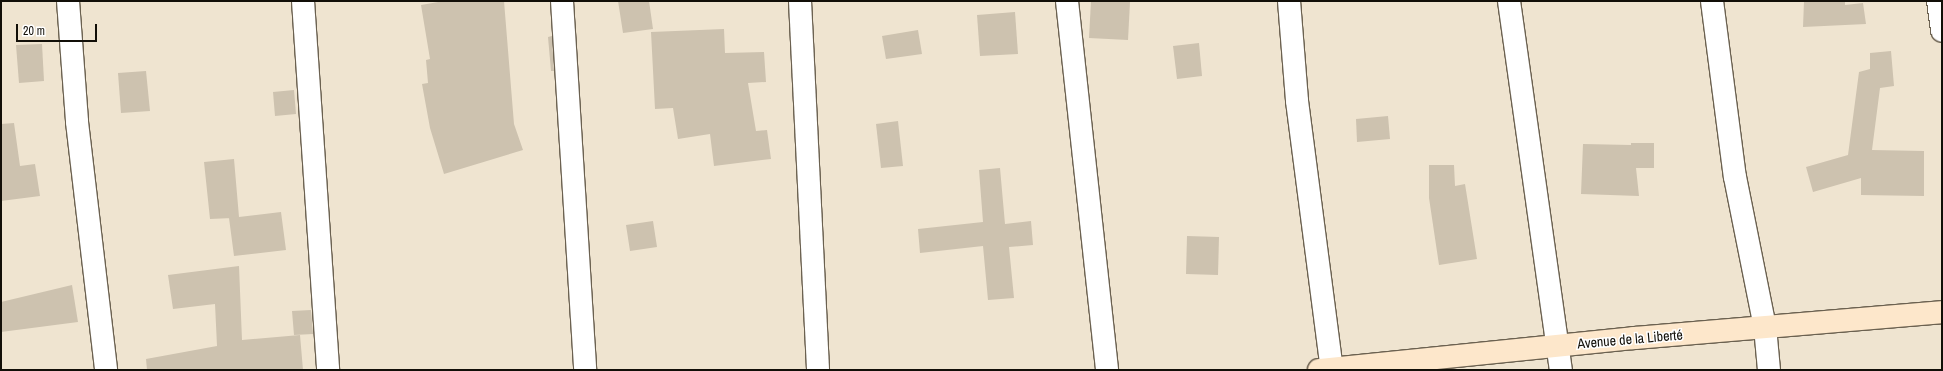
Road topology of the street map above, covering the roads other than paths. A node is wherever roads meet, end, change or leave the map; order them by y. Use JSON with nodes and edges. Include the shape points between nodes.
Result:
{"nodes":[{"id":1,"x":68,"y":1,"type":"edge"},
{"id":2,"x":303,"y":1,"type":"edge"},
{"id":3,"x":562,"y":1,"type":"edge"},
{"id":4,"x":800,"y":1,"type":"edge"},
{"id":5,"x":1067,"y":1,"type":"edge"},
{"id":6,"x":1289,"y":1,"type":"edge"},
{"id":7,"x":1509,"y":1,"type":"edge"},
{"id":8,"x":1712,"y":1,"type":"edge"},
{"id":9,"x":1938,"y":1,"type":"edge"},
{"id":10,"x":1942,"y":31,"type":"edge"},
{"id":11,"x":1942,"y":312,"type":"edge"},
{"id":12,"x":1765,"y":327,"type":"junction"},
{"id":13,"x":1559,"y":346,"type":"junction"},
{"id":14,"x":106,"y":370,"type":"edge"},
{"id":15,"x":328,"y":370,"type":"edge"},
{"id":16,"x":585,"y":370,"type":"edge"},
{"id":17,"x":818,"y":370,"type":"edge"},
{"id":18,"x":1107,"y":370,"type":"edge"},
{"id":19,"x":1328,"y":370,"type":"edge"},
{"id":20,"x":1561,"y":370,"type":"edge"},
{"id":21,"x":1769,"y":370,"type":"edge"}],
"edges":[{"from":1,"to":14,"type":"street","via":[[77,122]]},
{"from":2,"to":15,"type":"street"},
{"from":3,"to":16,"type":"street"},
{"from":4,"to":17,"type":"street"},
{"from":5,"to":18,"type":"street"},
{"from":6,"to":19,"type":"street","via":[[1297,101]]},
{"from":7,"to":13,"type":"street"},
{"from":8,"to":12,"type":"street","via":[[1735,177]]},
{"from":9,"to":10,"type":"street"},
{"from":11,"to":12,"type":"street","name":"Avenue de la Liberté"},
{"from":12,"to":13,"type":"street","name":"Avenue de la Liberté"},
{"from":12,"to":21,"type":"street"},
{"from":13,"to":19,"type":"street","name":"Avenue de la Liberté"},
{"from":13,"to":20,"type":"street"}]}
